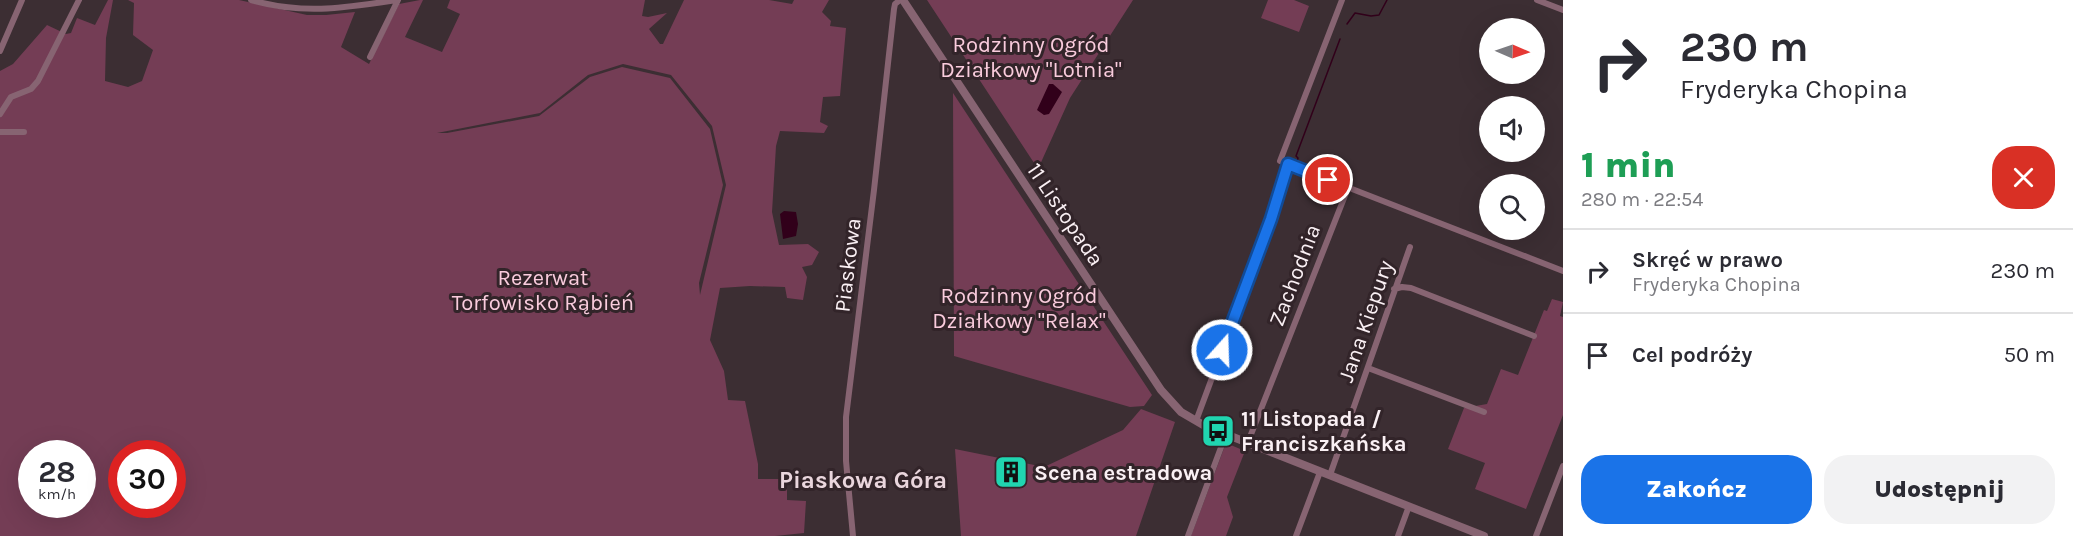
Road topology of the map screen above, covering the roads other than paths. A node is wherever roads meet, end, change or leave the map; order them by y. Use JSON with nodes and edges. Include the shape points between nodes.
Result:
{"nodes":[{"id":1,"x":21,"y":0,"type":"edge"},
{"id":2,"x":79,"y":0,"type":"edge"},
{"id":3,"x":251,"y":0,"type":"edge"},
{"id":4,"x":397,"y":0,"type":"edge"},
{"id":5,"x":901,"y":0,"type":"edge"},
{"id":6,"x":1342,"y":0,"type":"edge"},
{"id":7,"x":1537,"y":0,"type":"edge"},
{"id":8,"x":1563,"y":10,"type":"edge"},
{"id":9,"x":0,"y":51,"type":"edge"},
{"id":10,"x":370,"y":57,"type":"dead end"},
{"id":11,"x":0,"y":114,"type":"edge"},
{"id":12,"x":0,"y":132,"type":"edge"},
{"id":13,"x":24,"y":132,"type":"dead end"},
{"id":14,"x":1288,"y":164,"type":"junction"},
{"id":15,"x":1347,"y":188,"type":"junction"},
{"id":16,"x":1410,"y":247,"type":"dead end"},
{"id":17,"x":1563,"y":271,"type":"edge"},
{"id":18,"x":1394,"y":289,"type":"junction"},
{"id":19,"x":1534,"y":336,"type":"dead end"},
{"id":20,"x":1368,"y":368,"type":"junction"},
{"id":21,"x":1484,"y":411,"type":"dead end"},
{"id":22,"x":1196,"y":421,"type":"junction"},
{"id":23,"x":1226,"y":434,"type":"junction"},
{"id":24,"x":1248,"y":442,"type":"junction"},
{"id":25,"x":1563,"y":466,"type":"edge"},
{"id":26,"x":1320,"y":472,"type":"junction"},
{"id":27,"x":1330,"y":475,"type":"junction"},
{"id":28,"x":1409,"y":506,"type":"junction"},
{"id":29,"x":1470,"y":533,"type":"edge"},
{"id":30,"x":853,"y":536,"type":"edge"},
{"id":31,"x":1188,"y":536,"type":"edge"},
{"id":32,"x":1296,"y":536,"type":"edge"},
{"id":33,"x":1398,"y":536,"type":"edge"},
{"id":34,"x":1484,"y":536,"type":"edge"},
{"id":35,"x":1536,"y":536,"type":"edge"}],
"edges":[{"from":1,"to":9,"type":"street"},
{"from":2,"to":11,"type":"street","via":[[38,81],[31,89],[11,97]]},
{"from":3,"to":4,"type":"street","via":[[313,10]]},
{"from":4,"to":10,"type":"street"},
{"from":5,"to":22,"type":"street","name":"11 Listopada","via":[[1161,390],[1181,412]]},
{"from":5,"to":30,"type":"street","name":"Piaskowa","via":[[894,9],[846,417]]},
{"from":6,"to":14,"type":"street","via":[[1280,161]]},
{"from":7,"to":8,"type":"street"},
{"from":12,"to":13,"type":"street"},
{"from":14,"to":15,"type":"street"},
{"from":14,"to":22,"type":"street"},
{"from":15,"to":17,"type":"street"},
{"from":15,"to":24,"type":"street","name":"Zachodnia"},
{"from":16,"to":18,"type":"street","name":"Jana Kiepury"},
{"from":18,"to":19,"type":"street","via":[[1411,288]]},
{"from":18,"to":20,"type":"street","name":"Jana Kiepury"},
{"from":20,"to":21,"type":"street"},
{"from":20,"to":27,"type":"street","name":"Jana Kiepury"},
{"from":22,"to":23,"type":"street","name":"11 Listopada"},
{"from":23,"to":24,"type":"street","name":"11 Listopada"},
{"from":23,"to":31,"type":"street"},
{"from":24,"to":26,"type":"street","name":"11 Listopada"},
{"from":25,"to":35,"type":"street"},
{"from":26,"to":27,"type":"street","name":"11 Listopada"},
{"from":26,"to":32,"type":"street"},
{"from":27,"to":28,"type":"street","name":"11 Listopada"},
{"from":28,"to":29,"type":"street","name":"11 Listopada"},
{"from":28,"to":33,"type":"street"},
{"from":29,"to":34,"type":"street","name":"11 Listopada"}]}
